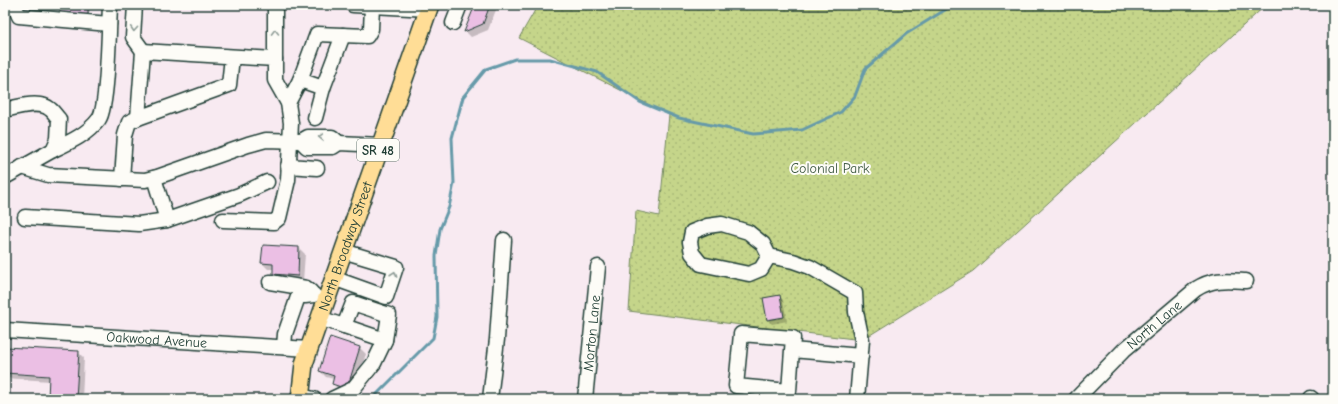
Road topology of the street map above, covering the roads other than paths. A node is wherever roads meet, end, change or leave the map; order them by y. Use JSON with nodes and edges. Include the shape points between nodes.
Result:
{"nodes":[{"id":1,"x":14,"y":5,"type":"edge"},
{"id":2,"x":110,"y":5,"type":"edge"},
{"id":3,"x":135,"y":5,"type":"edge"},
{"id":4,"x":275,"y":5,"type":"edge"},
{"id":5,"x":353,"y":5,"type":"edge"},
{"id":6,"x":460,"y":5,"type":"edge"},
{"id":7,"x":372,"y":7,"type":"junction"},
{"id":8,"x":429,"y":7,"type":"edge"},
{"id":9,"x":453,"y":23,"type":"dead end"},
{"id":10,"x":109,"y":24,"type":"junction"},
{"id":11,"x":343,"y":35,"type":"junction"},
{"id":12,"x":143,"y":51,"type":"junction"},
{"id":13,"x":232,"y":57,"type":"junction"},
{"id":14,"x":275,"y":59,"type":"junction"},
{"id":15,"x":300,"y":80,"type":"junction"},
{"id":16,"x":323,"y":88,"type":"junction"},
{"id":17,"x":288,"y":102,"type":"junction"},
{"id":18,"x":5,"y":110,"type":"edge"},
{"id":19,"x":138,"y":118,"type":"junction"},
{"id":20,"x":315,"y":118,"type":"dead end"},
{"id":21,"x":296,"y":141,"type":"junction"},
{"id":22,"x":380,"y":145,"type":"junction"},
{"id":23,"x":53,"y":150,"type":"junction"},
{"id":24,"x":288,"y":166,"type":"junction"},
{"id":25,"x":22,"y":167,"type":"junction"},
{"id":26,"x":317,"y":168,"type":"dead end"},
{"id":27,"x":5,"y":177,"type":"edge"},
{"id":28,"x":154,"y":178,"type":"junction"},
{"id":29,"x":122,"y":179,"type":"junction"},
{"id":30,"x":267,"y":182,"type":"dead end"},
{"id":31,"x":25,"y":217,"type":"dead end"},
{"id":32,"x":167,"y":220,"type":"junction"},
{"id":33,"x":223,"y":220,"type":"dead end"},
{"id":34,"x":504,"y":240,"type":"dead end"},
{"id":35,"x":343,"y":251,"type":"junction"},
{"id":36,"x":769,"y":256,"type":"junction"},
{"id":37,"x":598,"y":267,"type":"dead end"},
{"id":38,"x":333,"y":278,"type":"junction"},
{"id":39,"x":1246,"y":281,"type":"dead end"},
{"id":40,"x":270,"y":282,"type":"dead end"},
{"id":41,"x":378,"y":294,"type":"junction"},
{"id":42,"x":320,"y":298,"type":"junction"},
{"id":43,"x":373,"y":310,"type":"junction"},
{"id":44,"x":319,"y":318,"type":"junction"},
{"id":45,"x":344,"y":326,"type":"junction"},
{"id":46,"x":5,"y":330,"type":"edge"},
{"id":47,"x":385,"y":340,"type":"junction"},
{"id":48,"x":284,"y":347,"type":"junction"},
{"id":49,"x":309,"y":349,"type":"junction"},
{"id":50,"x":792,"y":350,"type":"junction"},
{"id":51,"x":861,"y":356,"type":"junction"},
{"id":52,"x":304,"y":398,"type":"edge"},
{"id":53,"x":332,"y":399,"type":"edge"},
{"id":54,"x":490,"y":399,"type":"edge"},
{"id":55,"x":585,"y":399,"type":"edge"},
{"id":56,"x":858,"y":399,"type":"edge"},
{"id":57,"x":1076,"y":399,"type":"edge"}],
"edges":[{"from":1,"to":10,"type":"street","via":[[19,16]]},
{"from":2,"to":10,"type":"street"},
{"from":3,"to":12,"type":"street","one_way":true,"via":[[133,37]]},
{"from":14,"to":4,"type":"street","one_way":true},
{"from":5,"to":7,"type":"street"},
{"from":6,"to":9,"type":"street"},
{"from":7,"to":8,"type":"street"},
{"from":7,"to":11,"type":"street","via":[[371,29],[367,36]]},
{"from":8,"to":22,"type":"main road","name":"North Broadway Street","number":"SR 48"},
{"from":10,"to":23,"type":"street","via":[[105,98],[100,118],[82,136]]},
{"from":11,"to":15,"type":"street","via":[[317,34]]},
{"from":11,"to":16,"type":"street"},
{"from":12,"to":13,"type":"street"},
{"from":12,"to":19,"type":"street"},
{"from":13,"to":14,"type":"street"},
{"from":13,"to":19,"type":"street","via":[[229,85]]},
{"from":14,"to":17,"type":"street","via":[[275,80]]},
{"from":15,"to":16,"type":"street"},
{"from":15,"to":17,"type":"street"},
{"from":16,"to":20,"type":"street"},
{"from":17,"to":21,"type":"street"},
{"from":18,"to":23,"type":"street","via":[[36,105],[49,108],[59,119],[58,139]]},
{"from":19,"to":29,"type":"street","via":[[129,122],[125,135]]},
{"from":21,"to":22,"type":"street","via":[[308,137],[332,137],[339,143]]},
{"from":21,"to":24,"type":"street"},
{"from":21,"to":28,"type":"street","via":[[266,140]]},
{"from":22,"to":35,"type":"main road","name":"North Broadway Street","number":"SR 48"},
{"from":23,"to":25,"type":"street"},
{"from":24,"to":26,"type":"street"},
{"from":24,"to":33,"type":"street","via":[[288,180],[279,218],[274,222]]},
{"from":25,"to":27,"type":"street"},
{"from":25,"to":29,"type":"street","via":[[48,175]]},
{"from":28,"to":29,"type":"street"},
{"from":28,"to":32,"type":"street"},
{"from":30,"to":32,"type":"street","via":[[239,195]]},
{"from":31,"to":32,"type":"street","via":[[139,224]]},
{"from":34,"to":54,"type":"street"},
{"from":35,"to":38,"type":"main road","name":"North Broadway Street","number":"SR 48"},
{"from":41,"to":35,"type":"street","one_way":true,"via":[[386,297],[396,267]]},
{"from":36,"to":36,"type":"street","via":[[763,244],[748,232],[722,224],[692,232],[692,253],[701,264],[749,274],[761,269]]},
{"from":36,"to":51,"type":"street","via":[[793,260],[810,267],[855,293],[862,340]]},
{"from":37,"to":55,"type":"street","name":"Morton Lane"},
{"from":38,"to":41,"type":"street"},
{"from":38,"to":42,"type":"main road","name":"North Broadway Street","number":"SR 48"},
{"from":39,"to":57,"type":"street","name":"North Lane","via":[[1217,280],[1196,289],[1129,345]]},
{"from":40,"to":42,"type":"street","via":[[306,288]]},
{"from":41,"to":43,"type":"street"},
{"from":42,"to":44,"type":"main road","name":"North Broadway Street","number":"SR 48"},
{"from":42,"to":48,"type":"street","via":[[299,294],[285,334]]},
{"from":43,"to":45,"type":"street","via":[[353,303]]},
{"from":43,"to":47,"type":"street","via":[[389,315]]},
{"from":44,"to":45,"type":"street"},
{"from":44,"to":49,"type":"main road","name":"North Broadway Street","number":"SR 48"},
{"from":45,"to":47,"type":"street"},
{"from":46,"to":48,"type":"street","name":"Oakwood Avenue"},
{"from":47,"to":53,"type":"street","via":[[374,363],[353,389]]},
{"from":48,"to":49,"type":"street","name":"Oakwood Avenue"},
{"from":49,"to":52,"type":"main road","name":"North Broadway Street","number":"SR 48","via":[[304,364]]},
{"from":50,"to":50,"type":"street","via":[[789,391],[736,386],[741,334],[793,338]]},
{"from":50,"to":51,"type":"street"},
{"from":51,"to":56,"type":"street"}]}
